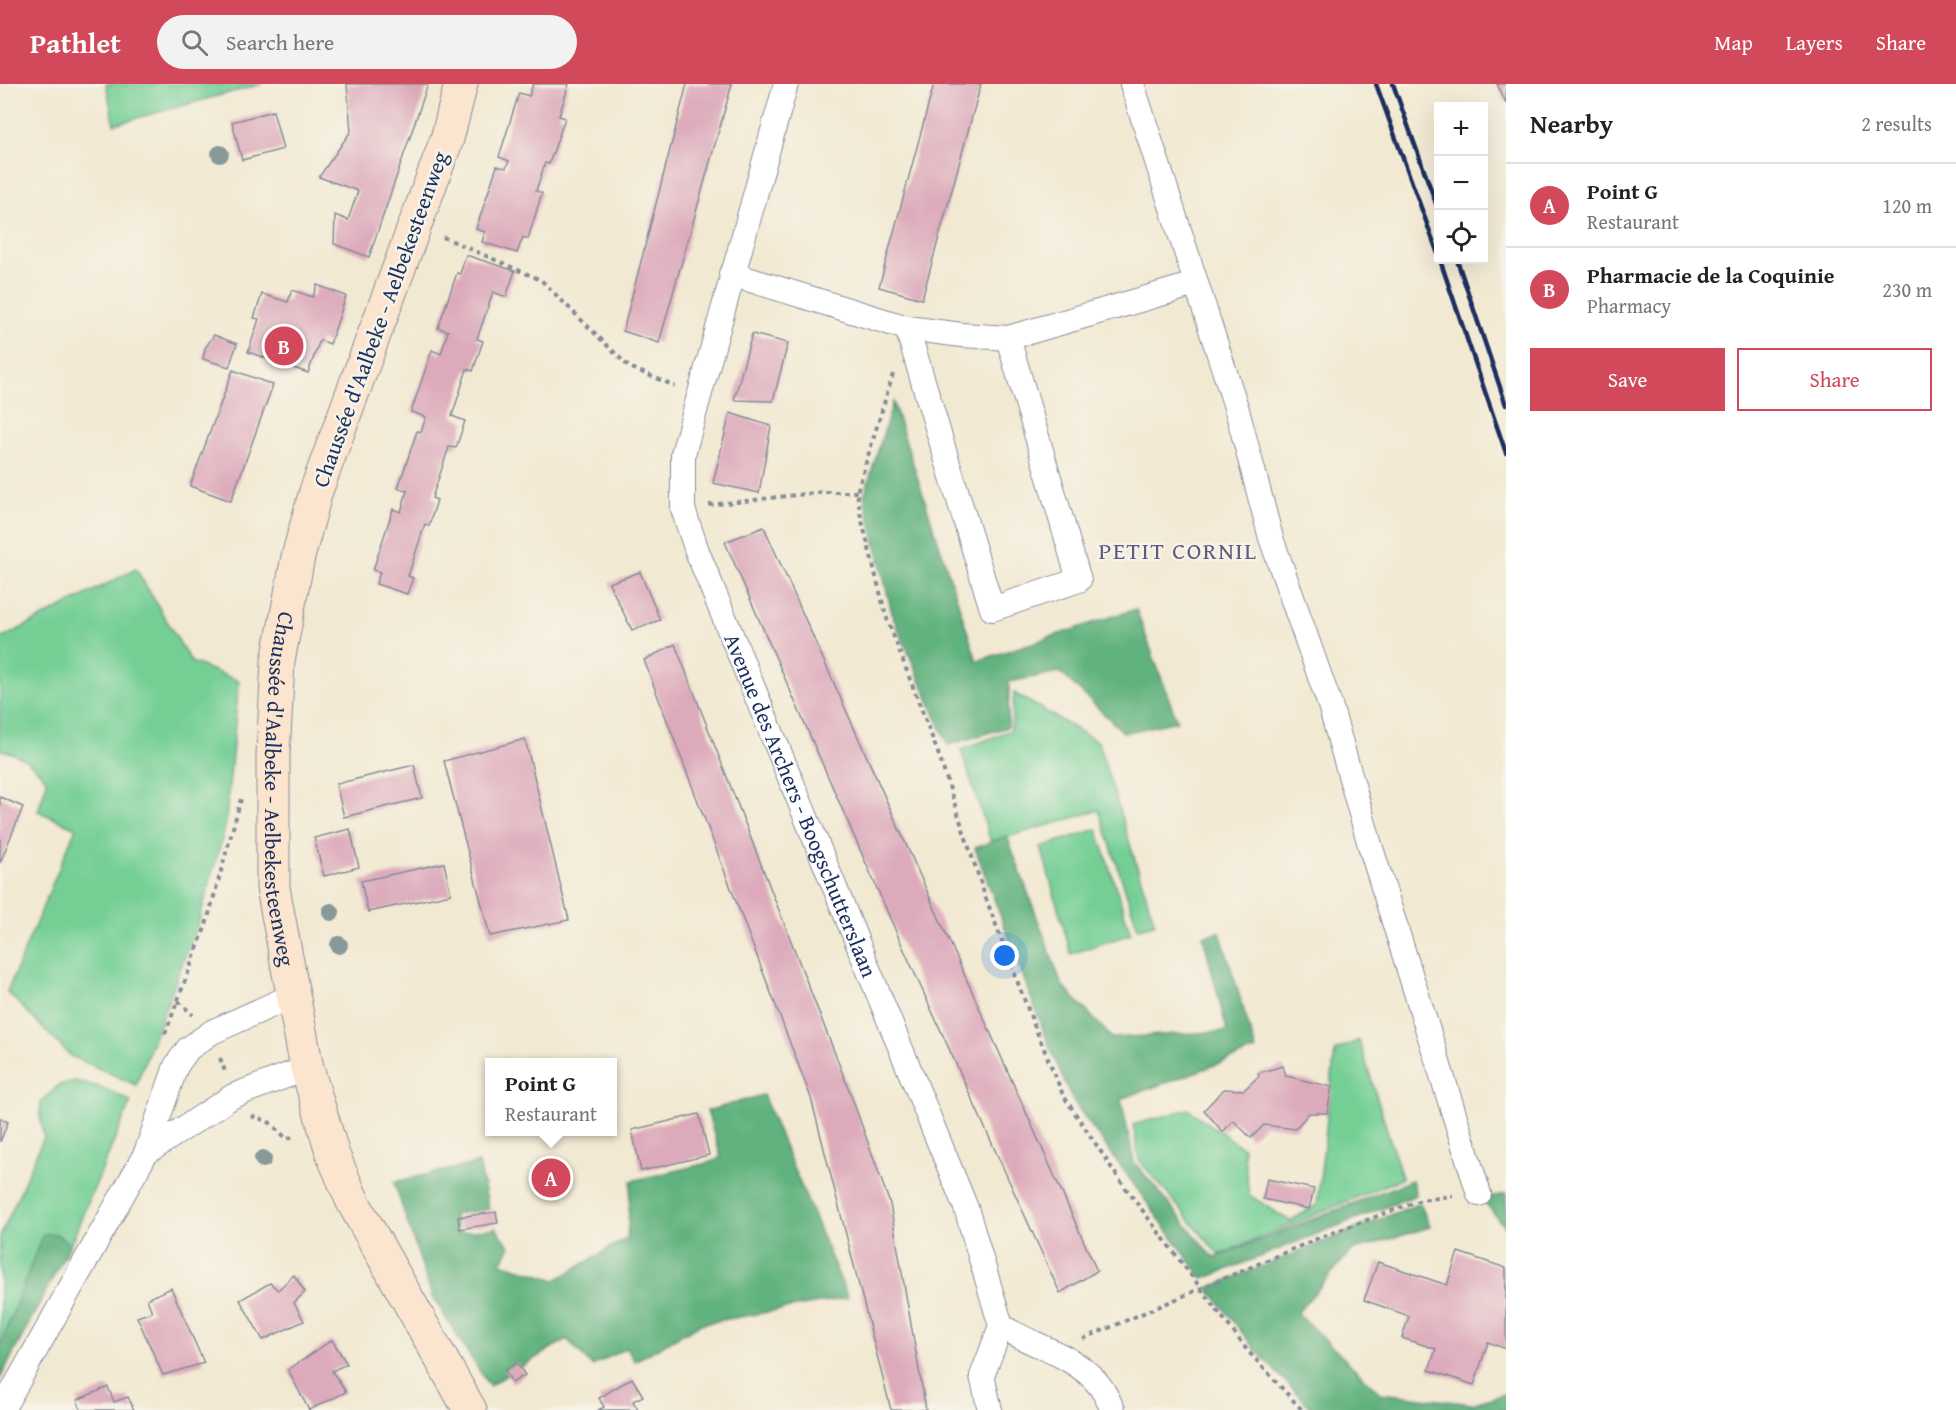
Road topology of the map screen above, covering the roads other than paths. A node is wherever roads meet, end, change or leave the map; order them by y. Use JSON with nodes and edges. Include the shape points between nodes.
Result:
{"nodes":[{"id":1,"x":462,"y":84,"type":"edge"},
{"id":2,"x":786,"y":84,"type":"edge"},
{"id":3,"x":1132,"y":84,"type":"edge"},
{"id":4,"x":731,"y":274,"type":"junction"},
{"id":5,"x":1195,"y":284,"type":"junction"},
{"id":6,"x":907,"y":328,"type":"junction"},
{"id":7,"x":1008,"y":338,"type":"junction"},
{"id":8,"x":292,"y":996,"type":"junction"},
{"id":9,"x":307,"y":1068,"type":"junction"},
{"id":10,"x":146,"y":1153,"type":"junction"},
{"id":11,"x":1479,"y":1194,"type":"road end"},
{"id":12,"x":1001,"y":1326,"type":"junction"},
{"id":13,"x":2,"y":1410,"type":"edge"},
{"id":14,"x":470,"y":1410,"type":"edge"},
{"id":15,"x":990,"y":1410,"type":"edge"},
{"id":16,"x":1113,"y":1410,"type":"edge"}],
"edges":[{"from":1,"to":8,"type":"main road","name":"Chaussée d'Aalbeke - Aelbekesteenweg","via":[[447,139],[316,491],[298,557],[278,661],[273,888]]},
{"from":2,"to":4,"type":"street","name":"Avenue des Archers - Boogschutterslaan"},
{"from":3,"to":5,"type":"street"},
{"from":4,"to":6,"type":"street"},
{"from":4,"to":12,"type":"street","name":"Avenue des Archers - Boogschutterslaan","via":[[683,454],[683,509],[701,562],[952,1172]]},
{"from":5,"to":7,"type":"street"},
{"from":5,"to":11,"type":"street","via":[[1237,410],[1271,538],[1330,705]]},
{"from":6,"to":7,"type":"street"},
{"from":6,"to":7,"type":"street","via":[[992,609],[1079,580]]},
{"from":8,"to":9,"type":"main road","name":"Chaussée d'Aalbeke - Aelbekesteenweg"},
{"from":8,"to":10,"type":"street","via":[[212,1032],[188,1049],[176,1066]]},
{"from":9,"to":10,"type":"street","via":[[233,1096]]},
{"from":9,"to":14,"type":"main road","name":"Chaussée d'Aalbeke - Aelbekesteenweg","via":[[333,1155],[353,1202]]},
{"from":10,"to":13,"type":"street"},
{"from":12,"to":15,"type":"street","via":[[982,1376]]},
{"from":12,"to":16,"type":"street","via":[[1079,1366],[1100,1385]]}]}
